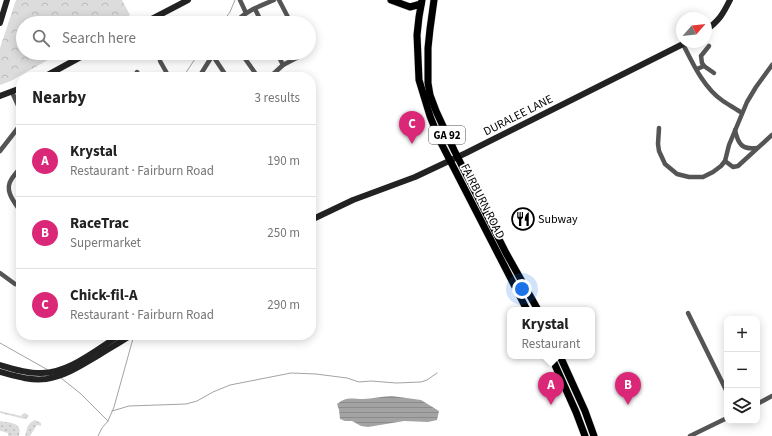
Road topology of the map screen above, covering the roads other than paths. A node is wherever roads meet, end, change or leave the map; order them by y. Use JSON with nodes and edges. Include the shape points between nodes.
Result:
{"nodes":[{"id":1,"x":7,"y":0,"type":"edge"},
{"id":2,"x":188,"y":0,"type":"edge"},
{"id":3,"x":240,"y":0,"type":"edge"},
{"id":4,"x":274,"y":0,"type":"edge"},
{"id":5,"x":279,"y":0,"type":"edge"},
{"id":6,"x":391,"y":0,"type":"edge"},
{"id":7,"x":730,"y":0,"type":"edge"},
{"id":8,"x":420,"y":1,"type":"edge"},
{"id":9,"x":434,"y":4,"type":"edge"},
{"id":10,"x":255,"y":8,"type":"junction"},
{"id":11,"x":246,"y":13,"type":"junction"},
{"id":12,"x":157,"y":16,"type":"edge"},
{"id":13,"x":242,"y":16,"type":"edge"},
{"id":14,"x":259,"y":16,"type":"edge"},
{"id":15,"x":287,"y":16,"type":"edge"},
{"id":16,"x":0,"y":23,"type":"edge"},
{"id":17,"x":712,"y":26,"type":"edge"},
{"id":18,"x":676,"y":48,"type":"edge"},
{"id":19,"x":688,"y":48,"type":"edge"},
{"id":20,"x":707,"y":48,"type":"edge"},
{"id":21,"x":75,"y":60,"type":"edge"},
{"id":22,"x":210,"y":60,"type":"edge"},
{"id":23,"x":217,"y":60,"type":"edge"},
{"id":24,"x":246,"y":60,"type":"edge"},
{"id":25,"x":280,"y":60,"type":"edge"},
{"id":26,"x":293,"y":60,"type":"edge"},
{"id":27,"x":160,"y":61,"type":"dead end"},
{"id":28,"x":283,"y":65,"type":"junction"},
{"id":29,"x":772,"y":65,"type":"edge"},
{"id":30,"x":704,"y":66,"type":"junction"},
{"id":31,"x":697,"y":69,"type":"junction"},
{"id":32,"x":53,"y":72,"type":"edge"},
{"id":33,"x":166,"y":72,"type":"edge"},
{"id":34,"x":202,"y":72,"type":"edge"},
{"id":35,"x":224,"y":72,"type":"edge"},
{"id":36,"x":254,"y":72,"type":"edge"},
{"id":37,"x":275,"y":72,"type":"edge"},
{"id":38,"x":714,"y":72,"type":"dead end"},
{"id":39,"x":16,"y":90,"type":"edge"},
{"id":40,"x":12,"y":92,"type":"junction"},
{"id":41,"x":0,"y":96,"type":"edge"},
{"id":42,"x":16,"y":101,"type":"edge"},
{"id":43,"x":742,"y":113,"type":"junction"},
{"id":44,"x":659,"y":128,"type":"dead end"},
{"id":45,"x":16,"y":130,"type":"edge"},
{"id":46,"x":734,"y":130,"type":"junction"},
{"id":47,"x":772,"y":135,"type":"edge"},
{"id":48,"x":758,"y":148,"type":"junction"},
{"id":49,"x":0,"y":151,"type":"edge"},
{"id":50,"x":458,"y":157,"type":"junction"},
{"id":51,"x":450,"y":161,"type":"junction"},
{"id":52,"x":725,"y":161,"type":"junction"},
{"id":53,"x":16,"y":174,"type":"edge"},
{"id":54,"x":16,"y":204,"type":"edge"},
{"id":55,"x":316,"y":218,"type":"edge"},
{"id":56,"x":0,"y":273,"type":"edge"},
{"id":57,"x":16,"y":284,"type":"edge"},
{"id":58,"x":525,"y":307,"type":"edge"},
{"id":59,"x":536,"y":307,"type":"edge"},
{"id":60,"x":688,"y":313,"type":"dead end"},
{"id":61,"x":112,"y":340,"type":"edge"},
{"id":62,"x":123,"y":340,"type":"edge"},
{"id":63,"x":552,"y":359,"type":"edge"},
{"id":64,"x":561,"y":359,"type":"edge"},
{"id":65,"x":0,"y":365,"type":"edge"},
{"id":66,"x":0,"y":372,"type":"edge"},
{"id":67,"x":725,"y":388,"type":"edge"},
{"id":68,"x":772,"y":396,"type":"edge"},
{"id":69,"x":760,"y":402,"type":"edge"},
{"id":70,"x":724,"y":420,"type":"edge"},
{"id":71,"x":585,"y":436,"type":"edge"},
{"id":72,"x":594,"y":436,"type":"edge"},
{"id":73,"x":691,"y":436,"type":"edge"}],
"edges":[{"from":1,"to":16,"type":"street"},
{"from":2,"to":12,"type":"street"},
{"from":3,"to":11,"type":"street"},
{"from":4,"to":10,"type":"street"},
{"from":5,"to":15,"type":"street"},
{"from":6,"to":8,"type":"main road","name":"FAIRBURN ROAD","via":[[410,7]]},
{"from":7,"to":17,"type":"street","via":[[722,15]]},
{"from":8,"to":9,"type":"main road","name":"FAIRBURN ROAD"},
{"from":8,"to":51,"type":"main road","name":"FAIRBURN ROAD","number":"GA 92","via":[[417,35],[419,80],[432,124]]},
{"from":9,"to":50,"type":"main road","name":"FAIRBURN ROAD","number":"GA 92","via":[[428,48],[430,96]]},
{"from":10,"to":11,"type":"street"},
{"from":10,"to":14,"type":"street"},
{"from":11,"to":13,"type":"street"},
{"from":18,"to":50,"type":"street","name":"DURALEE LANE"},
{"from":19,"to":31,"type":"street"},
{"from":20,"to":30,"type":"street","via":[[701,56]]},
{"from":21,"to":32,"type":"street"},
{"from":22,"to":34,"type":"street"},
{"from":23,"to":35,"type":"street"},
{"from":24,"to":36,"type":"street"},
{"from":25,"to":28,"type":"street"},
{"from":26,"to":28,"type":"street"},
{"from":27,"to":33,"type":"street"},
{"from":28,"to":37,"type":"street"},
{"from":29,"to":43,"type":"street"},
{"from":30,"to":31,"type":"street"},
{"from":30,"to":38,"type":"street"},
{"from":31,"to":43,"type":"street","via":[[715,94]]},
{"from":39,"to":40,"type":"street"},
{"from":40,"to":41,"type":"street"},
{"from":40,"to":42,"type":"street"},
{"from":43,"to":46,"type":"street"},
{"from":44,"to":52,"type":"street","via":[[659,151],[665,164],[677,174],[703,177]]},
{"from":45,"to":49,"type":"street"},
{"from":46,"to":48,"type":"street","via":[[737,140],[743,147]]},
{"from":46,"to":52,"type":"street"},
{"from":47,"to":48,"type":"street"},
{"from":48,"to":52,"type":"street","via":[[738,166],[733,167]]},
{"from":50,"to":51,"type":"street","name":"DURALEE LANE"},
{"from":50,"to":59,"type":"main road","name":"FAIRBURN ROAD","number":"GA 92"},
{"from":51,"to":55,"type":"street","name":"DURALEE LANE"},
{"from":51,"to":58,"type":"main road","name":"FAIRBURN ROAD","number":"GA 92"},
{"from":53,"to":54,"type":"street","via":[[9,185],[9,192]]},
{"from":56,"to":57,"type":"street"},
{"from":60,"to":67,"type":"street"},
{"from":61,"to":65,"type":"street","via":[[78,362],[45,373],[14,370]]},
{"from":62,"to":66,"type":"street","via":[[79,368],[46,379],[18,377]]},
{"from":63,"to":71,"type":"main road"},
{"from":64,"to":72,"type":"main road"},
{"from":68,"to":69,"type":"street"},
{"from":70,"to":73,"type":"street"}]}
